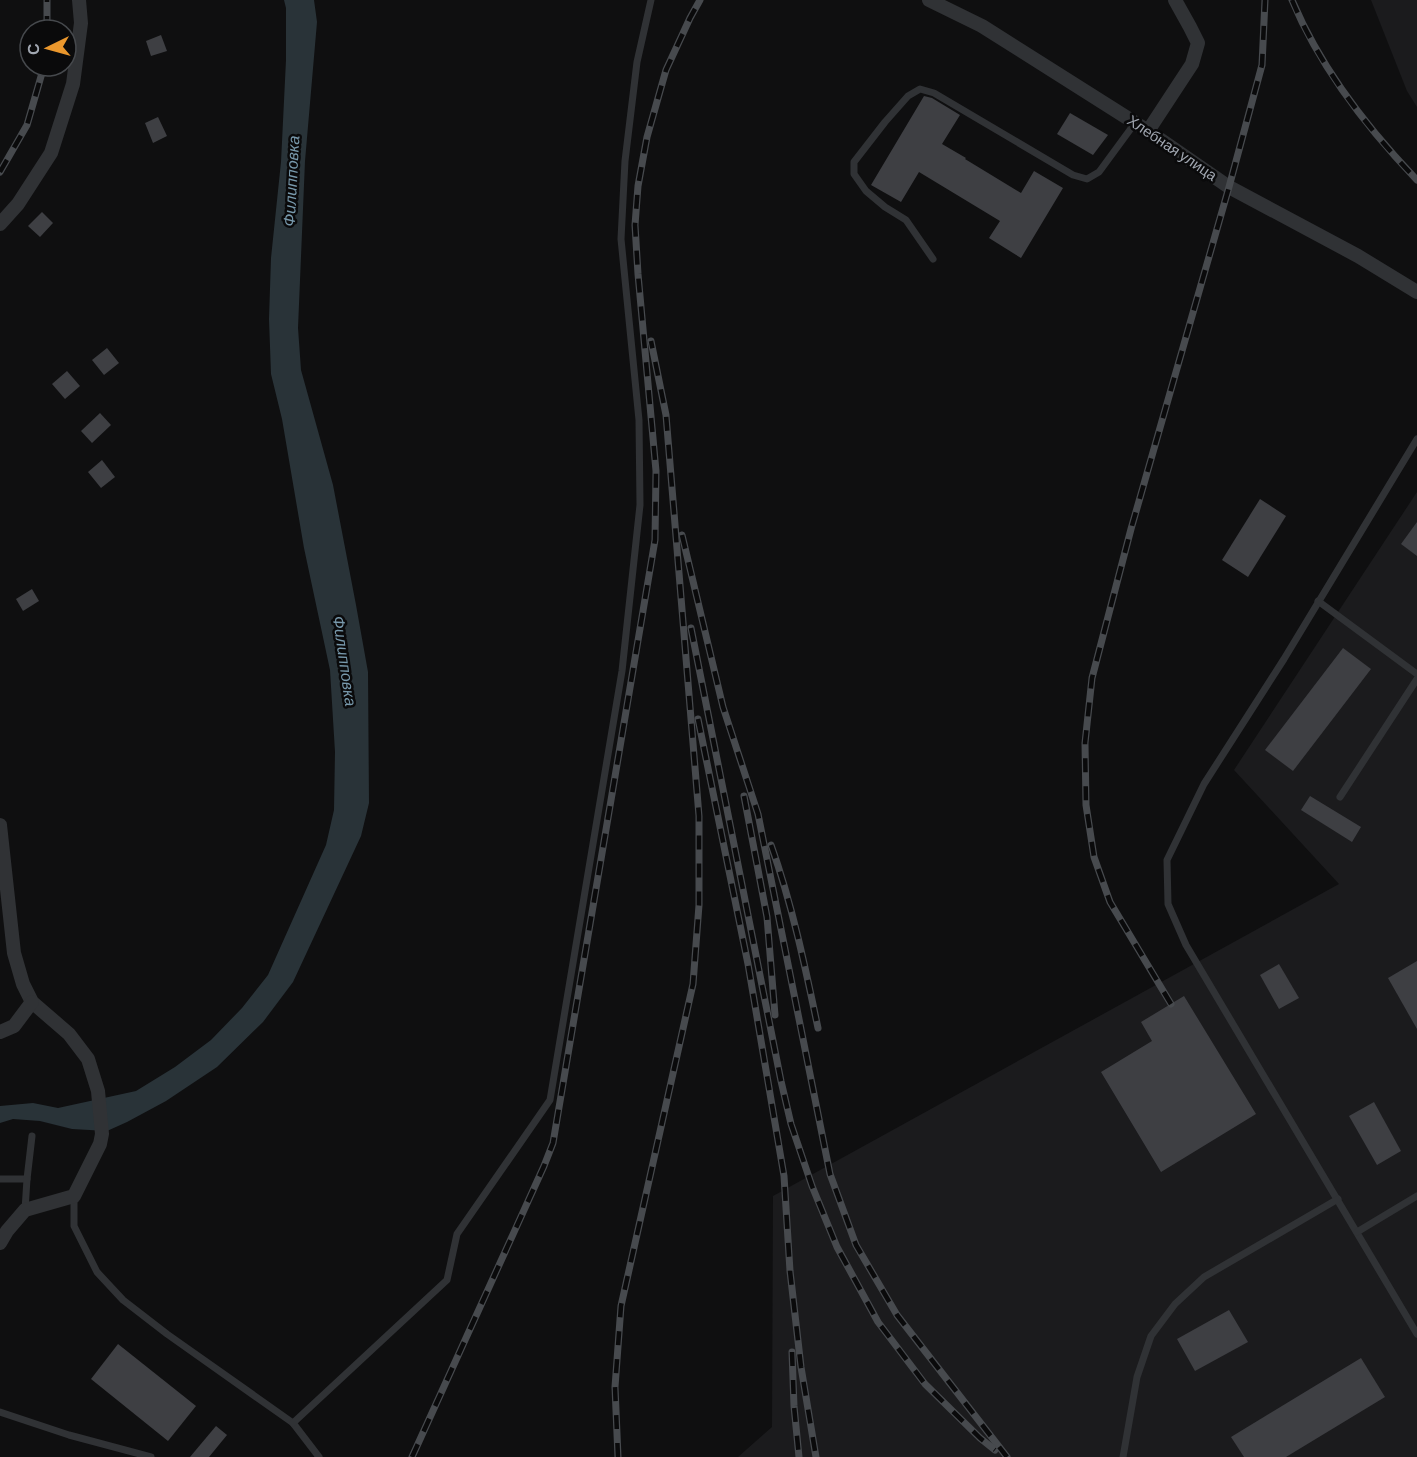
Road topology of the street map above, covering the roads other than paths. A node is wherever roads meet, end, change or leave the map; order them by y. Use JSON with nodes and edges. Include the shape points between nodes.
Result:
{"nodes":[{"id":1,"x":79,"y":0,"type":"edge"},
{"id":2,"x":651,"y":0,"type":"edge"},
{"id":3,"x":929,"y":0,"type":"edge"},
{"id":4,"x":1175,"y":0,"type":"edge"},
{"id":5,"x":1135,"y":123,"type":"junction"},
{"id":6,"x":1148,"y":131,"type":"junction"},
{"id":7,"x":0,"y":224,"type":"edge"},
{"id":8,"x":933,"y":260,"type":"dead end"},
{"id":9,"x":1417,"y":292,"type":"edge"},
{"id":10,"x":1417,"y":439,"type":"edge"},
{"id":11,"x":1318,"y":602,"type":"junction"},
{"id":12,"x":1417,"y":674,"type":"edge"},
{"id":13,"x":1417,"y":679,"type":"edge"},
{"id":14,"x":1340,"y":797,"type":"dead end"},
{"id":15,"x":0,"y":825,"type":"edge"},
{"id":16,"x":32,"y":1002,"type":"junction"},
{"id":17,"x":0,"y":1032,"type":"edge"},
{"id":18,"x":32,"y":1136,"type":"dead end"},
{"id":19,"x":0,"y":1179,"type":"edge"},
{"id":20,"x":27,"y":1179,"type":"junction"},
{"id":21,"x":74,"y":1196,"type":"junction"},
{"id":22,"x":1417,"y":1196,"type":"edge"},
{"id":23,"x":1338,"y":1199,"type":"junction"},
{"id":24,"x":25,"y":1210,"type":"junction"},
{"id":25,"x":1357,"y":1232,"type":"junction"},
{"id":26,"x":0,"y":1243,"type":"edge"},
{"id":27,"x":1417,"y":1334,"type":"edge"},
{"id":28,"x":0,"y":1412,"type":"edge"},
{"id":29,"x":293,"y":1423,"type":"junction"},
{"id":30,"x":151,"y":1457,"type":"edge"},
{"id":31,"x":319,"y":1457,"type":"edge"},
{"id":32,"x":1123,"y":1457,"type":"edge"}],
"edges":[{"from":1,"to":7,"type":"street","via":[[81,23],[73,84],[51,153]]},
{"from":2,"to":29,"type":"lane","via":[[637,62],[625,161],[621,239],[639,420],[640,506],[622,671],[550,1100],[457,1234],[447,1280]]},
{"from":3,"to":5,"type":"street","name":"Хлебная улица","via":[[982,26]]},
{"from":4,"to":6,"type":"street","via":[[1198,43],[1192,64]]},
{"from":5,"to":6,"type":"street","name":"Хлебная улица"},
{"from":5,"to":8,"type":"lane","via":[[1099,172],[1087,180],[1073,176],[934,93],[920,89],[908,96],[854,162],[854,174],[885,207],[906,220]]},
{"from":6,"to":9,"type":"street","name":"Хлебная улица","via":[[1229,187]]},
{"from":10,"to":11,"type":"lane"},
{"from":11,"to":12,"type":"lane"},
{"from":11,"to":23,"type":"lane","via":[[1204,784],[1167,860],[1168,904],[1186,945]]},
{"from":13,"to":14,"type":"lane"},
{"from":15,"to":16,"type":"street","via":[[14,953]]},
{"from":16,"to":17,"type":"street","via":[[14,1026]]},
{"from":16,"to":21,"type":"street","via":[[69,1034],[88,1059],[98,1091],[100,1144]]},
{"from":18,"to":20,"type":"lane"},
{"from":19,"to":20,"type":"lane"},
{"from":20,"to":24,"type":"lane"},
{"from":21,"to":24,"type":"street"},
{"from":21,"to":29,"type":"lane","via":[[74,1226],[97,1272],[123,1300]]},
{"from":22,"to":25,"type":"lane"},
{"from":23,"to":25,"type":"lane"},
{"from":23,"to":32,"type":"lane","via":[[1203,1277],[1175,1304],[1151,1336],[1137,1377]]},
{"from":24,"to":26,"type":"street"},
{"from":25,"to":27,"type":"lane"},
{"from":28,"to":30,"type":"lane","via":[[69,1436]]},
{"from":29,"to":31,"type":"lane"}]}
